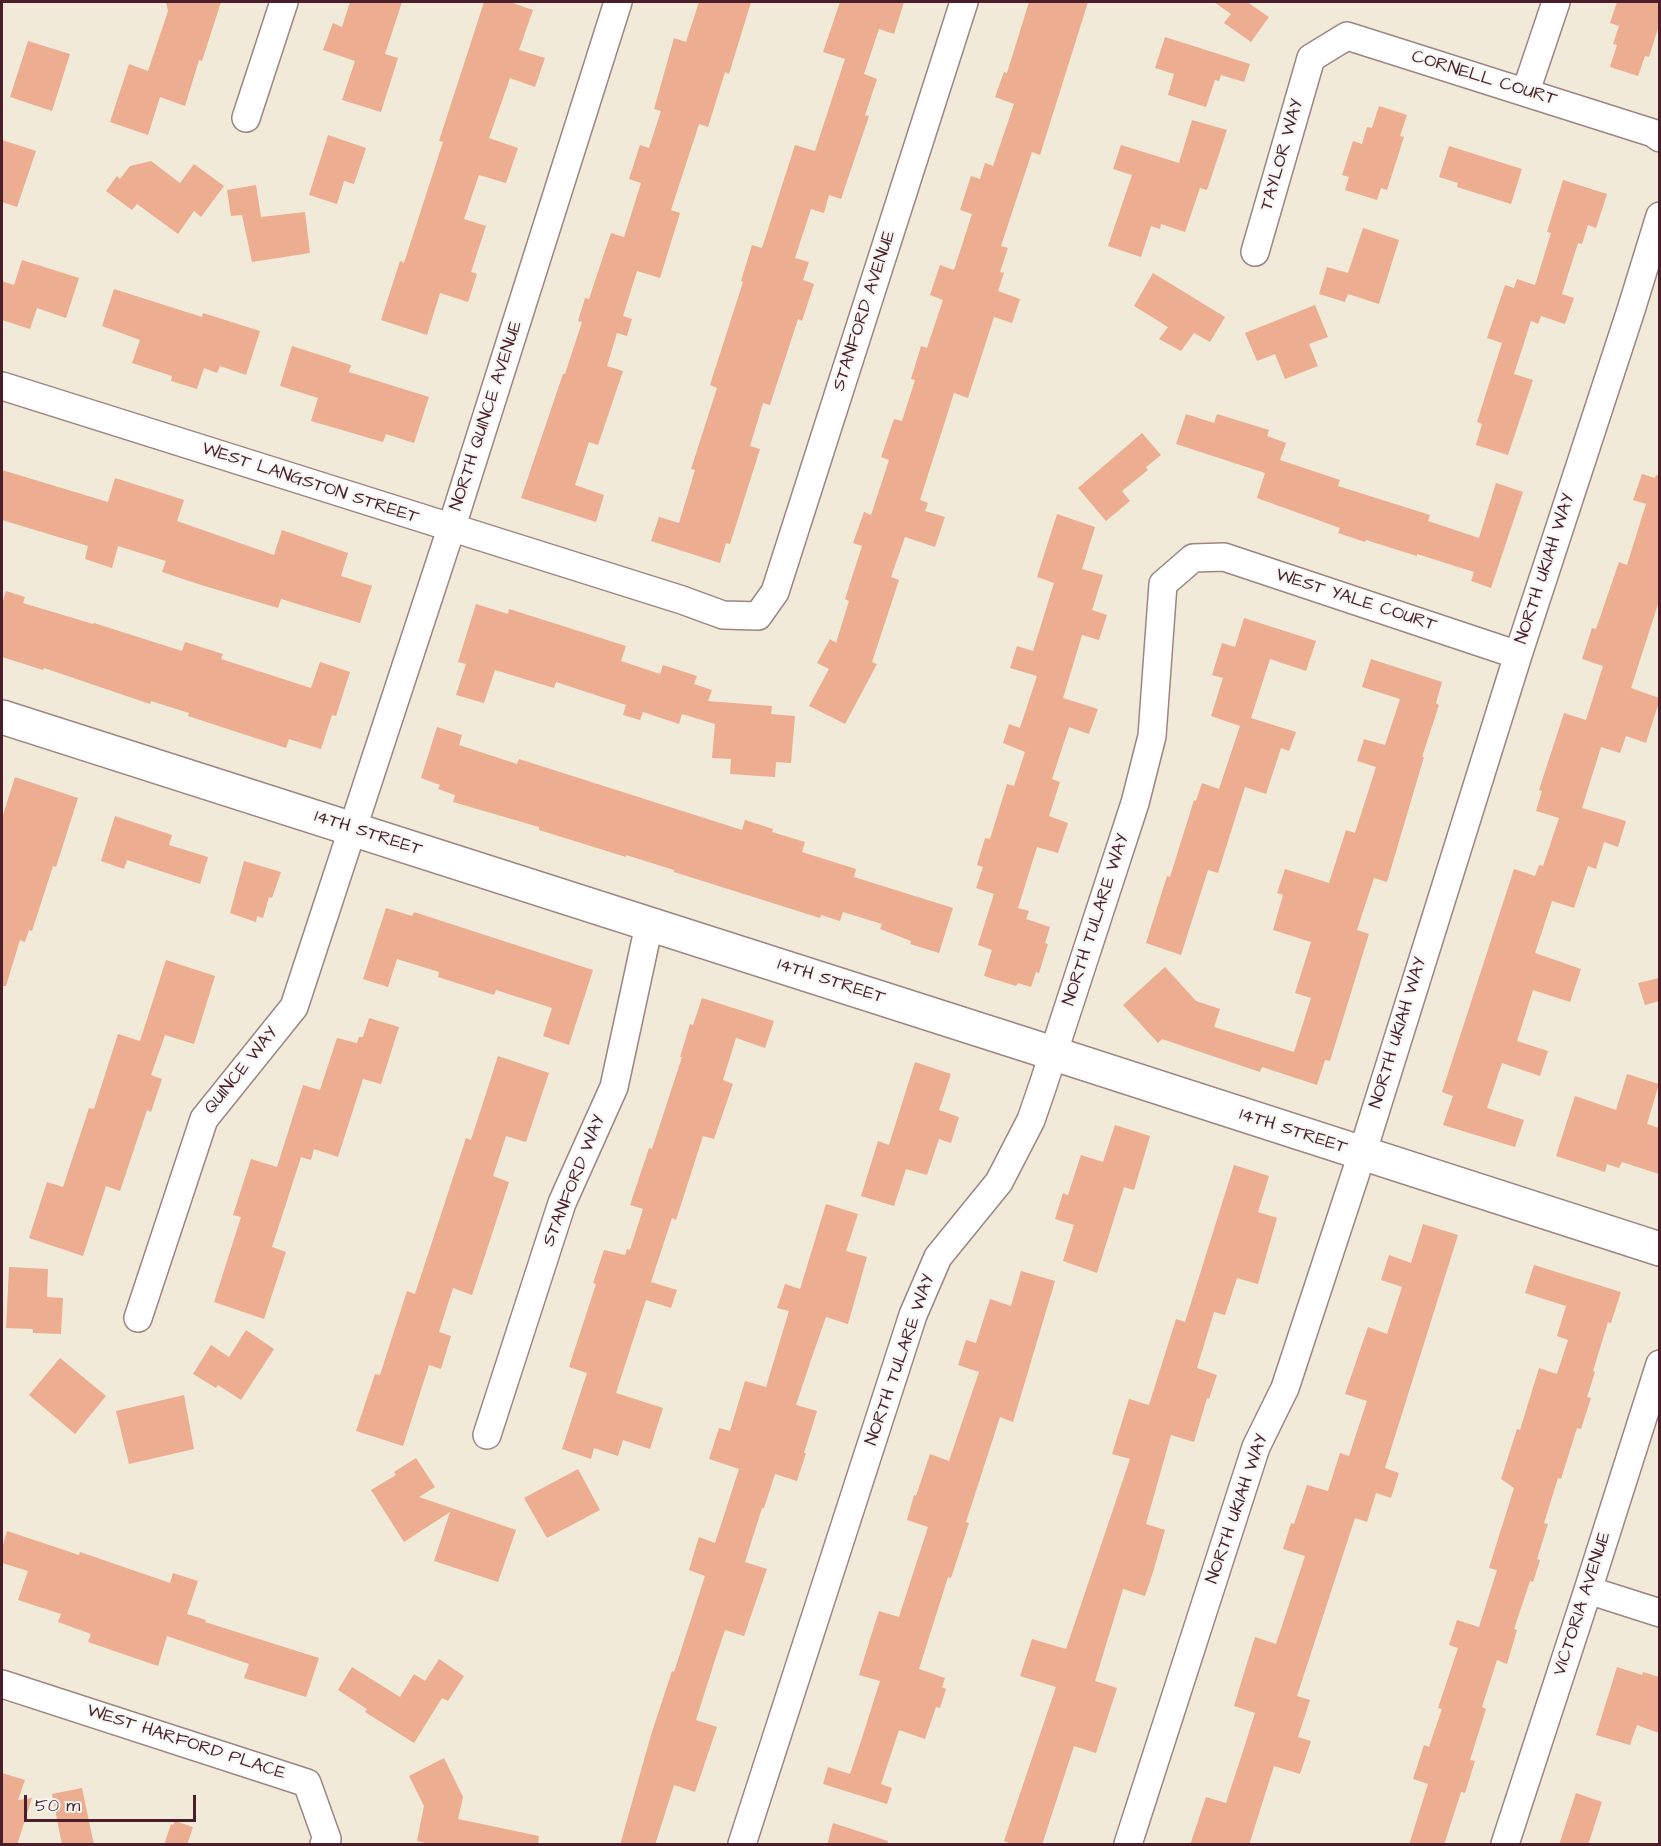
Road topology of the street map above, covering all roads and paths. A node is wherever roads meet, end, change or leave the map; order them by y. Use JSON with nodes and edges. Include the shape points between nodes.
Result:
{"nodes":[{"id":1,"x":284,"y":2,"type":"edge"},
{"id":2,"x":618,"y":2,"type":"edge"},
{"id":3,"x":964,"y":2,"type":"edge"},
{"id":4,"x":1556,"y":2,"type":"edge"},
{"id":5,"x":1311,"y":58,"type":"joint"},
{"id":6,"x":1526,"y":91,"type":"junction"},
{"id":7,"x":246,"y":118,"type":"dead end"},
{"id":8,"x":1659,"y":138,"type":"edge"},
{"id":9,"x":1659,"y":216,"type":"edge"},
{"id":10,"x":1256,"y":252,"type":"dead end"},
{"id":11,"x":2,"y":386,"type":"edge"},
{"id":12,"x":451,"y":528,"type":"junction"},
{"id":13,"x":1193,"y":558,"type":"joint"},
{"id":14,"x":758,"y":616,"type":"joint"},
{"id":15,"x":1518,"y":655,"type":"junction"},
{"id":16,"x":2,"y":717,"type":"edge"},
{"id":17,"x":354,"y":829,"type":"junction"},
{"id":18,"x":649,"y":925,"type":"junction"},
{"id":19,"x":1053,"y":1053,"type":"junction"},
{"id":20,"x":1362,"y":1154,"type":"junction"},
{"id":21,"x":1659,"y":1249,"type":"edge"},
{"id":22,"x":138,"y":1318,"type":"dead end"},
{"id":23,"x":1659,"y":1364,"type":"edge"},
{"id":24,"x":487,"y":1435,"type":"dead end"},
{"id":25,"x":1588,"y":1590,"type":"junction"},
{"id":26,"x":1659,"y":1613,"type":"edge"},
{"id":27,"x":2,"y":1684,"type":"edge"},
{"id":28,"x":324,"y":1845,"type":"edge"},
{"id":29,"x":742,"y":1845,"type":"edge"},
{"id":30,"x":1128,"y":1845,"type":"edge"},
{"id":31,"x":1505,"y":1845,"type":"edge"}],
"edges":[{"from":1,"to":7,"type":"street"},
{"from":2,"to":12,"type":"street","name":"NORTH QUINCE AVENUE"},
{"from":3,"to":14,"type":"street","name":"STANFORD AVENUE","via":[[775,592]]},
{"from":4,"to":6,"type":"street"},
{"from":5,"to":6,"type":"street","name":"CORNELL COURT","via":[[1347,36]]},
{"from":5,"to":10,"type":"street","name":"TAYLOR WAY"},
{"from":6,"to":8,"type":"street","name":"CORNELL COURT"},
{"from":9,"to":15,"type":"street","name":"NORTH UKIAH WAY"},
{"from":11,"to":12,"type":"street","name":"WEST LANGSTON STREET"},
{"from":12,"to":14,"type":"street","name":"WEST LANGSTON STREET","via":[[723,615]]},
{"from":12,"to":17,"type":"street","name":"NORTH QUINCE AVENUE"},
{"from":13,"to":15,"type":"street","name":"WEST YALE COURT","via":[[1224,557]]},
{"from":13,"to":19,"type":"street","name":"NORTH TULARE WAY","via":[[1163,584],[1152,735],[1135,803]]},
{"from":15,"to":20,"type":"street","name":"NORTH UKIAH WAY"},
{"from":16,"to":17,"type":"street","name":"14TH STREET"},
{"from":17,"to":18,"type":"street","name":"14TH STREET"},
{"from":17,"to":22,"type":"street","name":"QUINCE WAY","via":[[294,1007],[204,1119]]},
{"from":18,"to":19,"type":"street","name":"14TH STREET"},
{"from":18,"to":24,"type":"street","name":"STANFORD WAY","via":[[614,1087],[562,1203]]},
{"from":19,"to":20,"type":"street","name":"14TH STREET"},
{"from":19,"to":29,"type":"street","name":"NORTH TULARE WAY","via":[[1031,1120],[999,1182],[938,1257],[913,1315]]},
{"from":20,"to":21,"type":"street","name":"14TH STREET"},
{"from":20,"to":30,"type":"street","name":"NORTH UKIAH WAY","via":[[1285,1388],[1256,1448]]},
{"from":23,"to":25,"type":"street","name":"VICTORIA AVENUE"},
{"from":25,"to":26,"type":"street"},
{"from":25,"to":31,"type":"street","name":"VICTORIA AVENUE"},
{"from":27,"to":28,"type":"street","name":"WEST HARFORD PLACE","via":[[307,1783],[327,1839]]}]}
